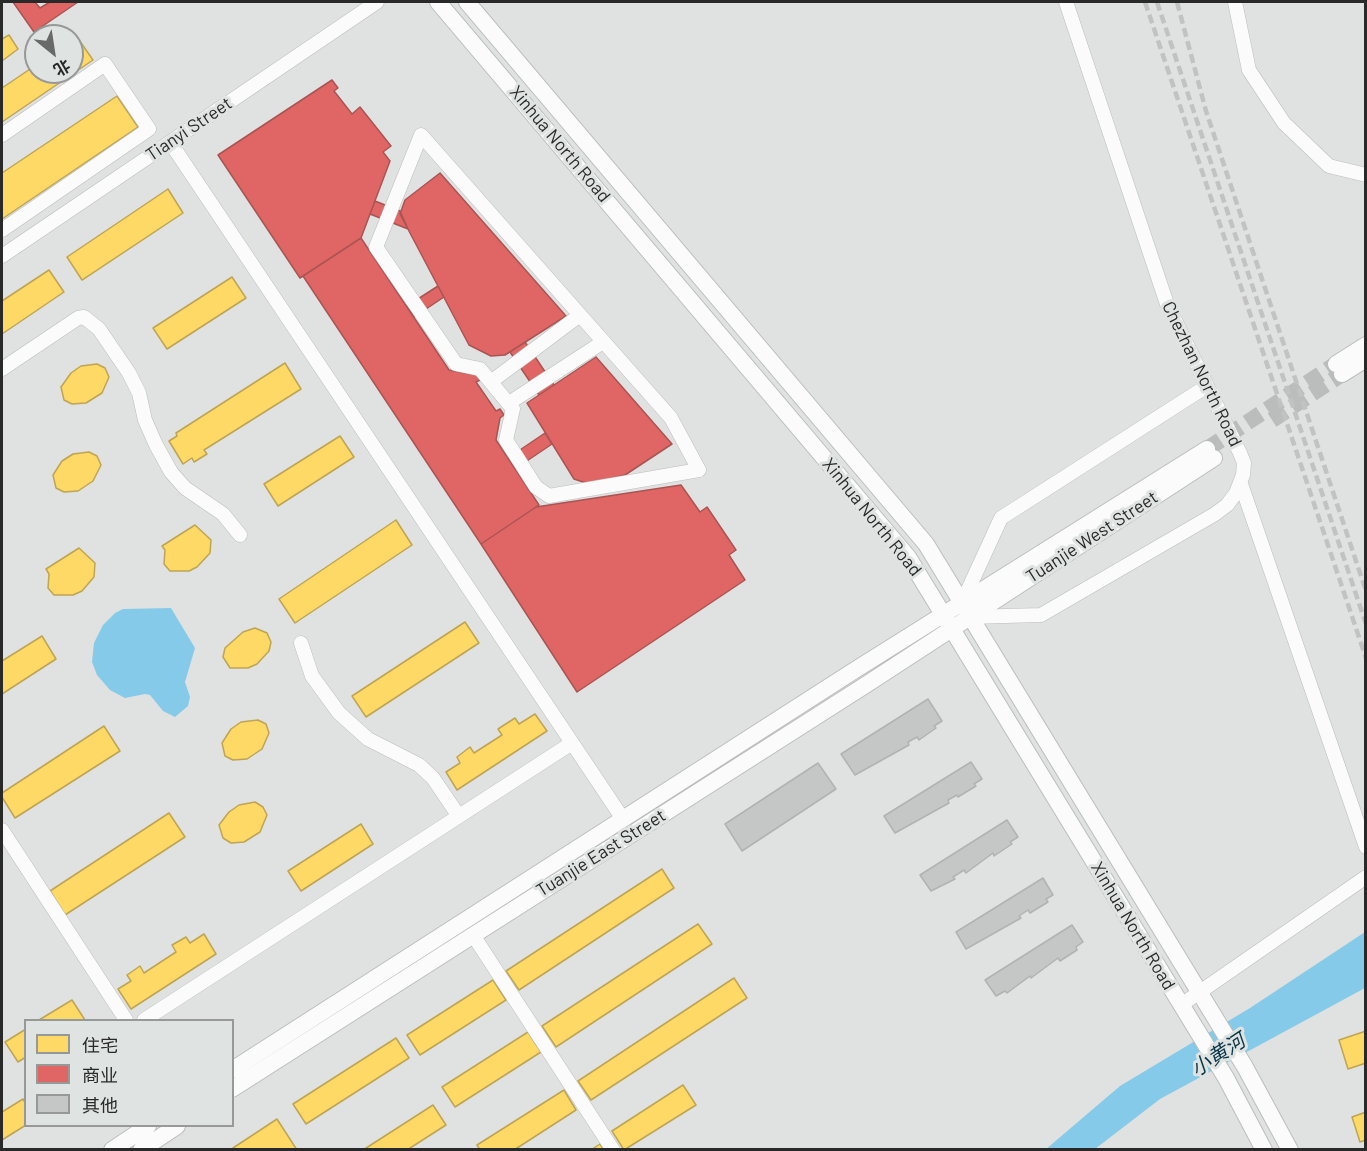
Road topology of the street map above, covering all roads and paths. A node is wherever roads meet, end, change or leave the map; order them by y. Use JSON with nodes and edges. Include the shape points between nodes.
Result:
{"nodes":[{"id":1,"x":377,"y":2,"type":"edge"},
{"id":2,"x":438,"y":2,"type":"edge"},
{"id":3,"x":467,"y":2,"type":"edge"},
{"id":4,"x":1066,"y":2,"type":"edge"},
{"id":5,"x":1235,"y":2,"type":"edge"},
{"id":6,"x":2,"y":135,"type":"edge"},
{"id":7,"x":170,"y":142,"type":"junction"},
{"id":8,"x":1365,"y":175,"type":"edge"},
{"id":9,"x":2,"y":230,"type":"edge"},
{"id":10,"x":2,"y":256,"type":"edge"},
{"id":11,"x":580,"y":315,"type":"junction"},
{"id":12,"x":603,"y":342,"type":"junction"},
{"id":13,"x":1365,"y":345,"type":"edge"},
{"id":14,"x":1365,"y":359,"type":"edge"},
{"id":15,"x":2,"y":369,"type":"edge"},
{"id":16,"x":492,"y":381,"type":"junction"},
{"id":17,"x":1207,"y":386,"type":"junction"},
{"id":18,"x":509,"y":403,"type":"junction"},
{"id":19,"x":1210,"y":454,"type":"tunnel mouth"},
{"id":20,"x":1241,"y":484,"type":"junction"},
{"id":21,"x":240,"y":535,"type":"dead end"},
{"id":22,"x":966,"y":610,"type":"junction"},
{"id":23,"x":947,"y":622,"type":"junction"},
{"id":24,"x":301,"y":643,"type":"dead end"},
{"id":25,"x":572,"y":742,"type":"junction"},
{"id":26,"x":458,"y":815,"type":"junction"},
{"id":27,"x":622,"y":819,"type":"junction"},
{"id":28,"x":2,"y":830,"type":"edge"},
{"id":29,"x":1365,"y":847,"type":"edge"},
{"id":30,"x":1365,"y":877,"type":"edge"},
{"id":31,"x":473,"y":935,"type":"junction"},
{"id":32,"x":1199,"y":992,"type":"junction"},
{"id":33,"x":1181,"y":1005,"type":"junction"},
{"id":34,"x":125,"y":1019,"type":"edge"},
{"id":35,"x":146,"y":1019,"type":"edge"},
{"id":36,"x":234,"y":1069,"type":"edge"},
{"id":37,"x":234,"y":1088,"type":"edge"},
{"id":38,"x":145,"y":1127,"type":"edge"},
{"id":39,"x":174,"y":1127,"type":"edge"},
{"id":40,"x":111,"y":1149,"type":"edge"},
{"id":41,"x":141,"y":1149,"type":"edge"},
{"id":42,"x":614,"y":1149,"type":"edge"},
{"id":43,"x":1264,"y":1149,"type":"edge"},
{"id":44,"x":1290,"y":1149,"type":"edge"}],
"edges":[{"from":1,"to":7,"type":"street","name":"Tianyi Street"},
{"from":2,"to":23,"type":"main road","name":"Xinhua North Road","via":[[908,557]]},
{"from":3,"to":22,"type":"main road","name":"Xinhua North Road","via":[[926,544]]},
{"from":4,"to":17,"type":"street","name":"Chezhan North Road","via":[[1167,304]]},
{"from":5,"to":8,"type":"street","via":[[1249,70],[1284,123],[1329,166]]},
{"from":6,"to":9,"type":"street","via":[[105,64],[149,129]]},
{"from":7,"to":10,"type":"street","name":"Tianyi Street"},
{"from":7,"to":25,"type":"street"},
{"from":11,"to":12,"type":"street"},
{"from":11,"to":16,"type":"street"},
{"from":11,"to":16,"type":"street","via":[[422,135],[376,247],[456,364],[480,369]]},
{"from":12,"to":18,"type":"street"},
{"from":12,"to":18,"type":"street","via":[[671,418],[699,470],[549,496],[536,487],[506,440],[513,409]]},
{"from":13,"to":14,"type":"main road","via":[[1339,369]]},
{"from":15,"to":21,"type":"street","via":[[84,317],[99,329],[129,373],[139,393],[145,420],[171,472],[185,488],[223,514]]},
{"from":16,"to":18,"type":"street"},
{"from":17,"to":20,"type":"street","name":"Chezhan North Road","via":[[1244,463]]},
{"from":17,"to":22,"type":"street","via":[[1001,518]]},
{"from":19,"to":22,"type":"main road","name":"Tuanjie West Street"},
{"from":20,"to":22,"type":"street","via":[[1227,505],[1215,514],[1041,615]]},
{"from":20,"to":29,"type":"street","name":"Chezhan North Road"},
{"from":22,"to":23,"type":"main road","name":"Tuanjie East Street"},
{"from":22,"to":32,"type":"main road","name":"Xinhua North Road"},
{"from":23,"to":27,"type":"main road","name":"Tuanjie East Street"},
{"from":23,"to":31,"type":"main road","name":"Tuanjie East Street"},
{"from":23,"to":33,"type":"main road","name":"Xinhua North Road"},
{"from":24,"to":26,"type":"street","via":[[312,676],[339,712],[368,739],[419,765],[433,778]]},
{"from":25,"to":26,"type":"street"},
{"from":25,"to":27,"type":"street"},
{"from":26,"to":35,"type":"street"},
{"from":27,"to":36,"type":"main road","name":"Tuanjie East Street"},
{"from":28,"to":34,"type":"street"},
{"from":30,"to":32,"type":"street"},
{"from":31,"to":37,"type":"main road","name":"Tuanjie East Street"},
{"from":31,"to":42,"type":"street"},
{"from":32,"to":33,"type":"street"},
{"from":32,"to":44,"type":"main road","name":"Xinhua North Road"},
{"from":33,"to":43,"type":"main road","name":"Xinhua North Road"},
{"from":38,"to":40,"type":"main road"},
{"from":39,"to":41,"type":"main road"}]}
